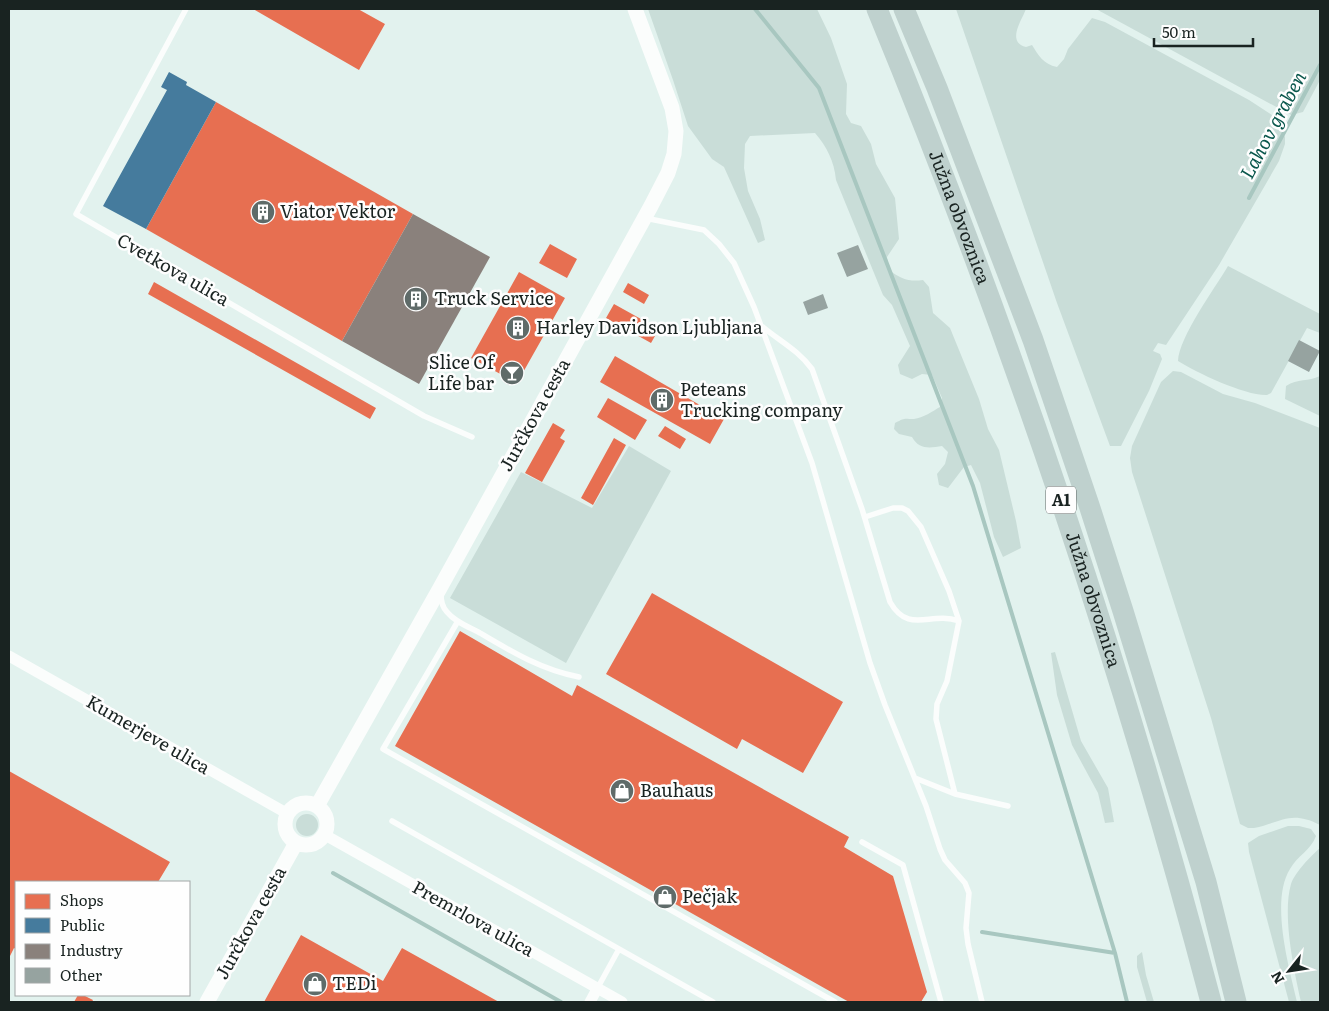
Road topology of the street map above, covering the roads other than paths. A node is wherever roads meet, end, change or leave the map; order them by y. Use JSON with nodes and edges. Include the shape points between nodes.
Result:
{"nodes":[{"id":1,"x":186,"y":9,"type":"edge"},
{"id":2,"x":635,"y":9,"type":"edge"},
{"id":3,"x":877,"y":9,"type":"edge"},
{"id":4,"x":904,"y":9,"type":"edge"},
{"id":5,"x":645,"y":218,"type":"junction"},
{"id":6,"x":762,"y":326,"type":"junction"},
{"id":7,"x":472,"y":437,"type":"dead end"},
{"id":8,"x":865,"y":518,"type":"junction"},
{"id":9,"x":440,"y":588,"type":"junction"},
{"id":10,"x":959,"y":620,"type":"junction"},
{"id":11,"x":458,"y":621,"type":"junction"},
{"id":12,"x":9,"y":656,"type":"edge"},
{"id":13,"x":579,"y":677,"type":"dead end"},
{"id":14,"x":915,"y":778,"type":"junction"},
{"id":15,"x":955,"y":794,"type":"junction"},
{"id":16,"x":317,"y":806,"type":"junction"},
{"id":17,"x":1008,"y":806,"type":"dead end"},
{"id":18,"x":288,"y":814,"type":"junction"},
{"id":19,"x":392,"y":821,"type":"dead end"},
{"id":20,"x":325,"y":835,"type":"junction"},
{"id":21,"x":862,"y":842,"type":"dead end"},
{"id":22,"x":296,"y":843,"type":"junction"},
{"id":23,"x":619,"y":949,"type":"junction"},
{"id":24,"x":597,"y":989,"type":"junction"},
{"id":25,"x":832,"y":993,"type":"dead end"},
{"id":26,"x":828,"y":1001,"type":"edge"},
{"id":27,"x":207,"y":1002,"type":"edge"},
{"id":28,"x":590,"y":1002,"type":"edge"},
{"id":29,"x":622,"y":1002,"type":"edge"},
{"id":30,"x":713,"y":1002,"type":"edge"},
{"id":31,"x":835,"y":1002,"type":"edge"},
{"id":32,"x":941,"y":1002,"type":"edge"},
{"id":33,"x":982,"y":1002,"type":"edge"},
{"id":34,"x":1211,"y":1002,"type":"edge"},
{"id":35,"x":1236,"y":1002,"type":"edge"}],
"edges":[{"from":1,"to":7,"type":"lane","name":"Cvetkova ulica","via":[[76,214],[424,416]]},
{"from":2,"to":5,"type":"street","name":"Jurčkova cesta","via":[[672,108],[676,131],[668,173]]},
{"from":3,"to":34,"type":"highway","name":"Južna obvoznica","number":"A1","via":[[1006,341],[1062,505],[1100,618],[1176,870]]},
{"from":4,"to":35,"type":"highway","name":"Južna obvoznica","number":"A1","via":[[1033,340],[1086,496],[1206,882]]},
{"from":5,"to":6,"type":"lane","via":[[704,230],[714,239],[734,263]]},
{"from":5,"to":9,"type":"street","name":"Jurčkova cesta"},
{"from":6,"to":8,"type":"lane","via":[[804,358],[812,369]]},
{"from":6,"to":14,"type":"lane","via":[[812,463],[870,663]]},
{"from":8,"to":10,"type":"lane","via":[[894,610],[906,619]]},
{"from":8,"to":10,"type":"lane","via":[[893,508],[908,511],[921,527]]},
{"from":9,"to":11,"type":"lane","via":[[444,608]]},
{"from":9,"to":16,"type":"street","name":"Jurčkova cesta"},
{"from":10,"to":15,"type":"lane","via":[[936,719]]},
{"from":11,"to":13,"type":"lane","via":[[544,668]]},
{"from":11,"to":26,"type":"lane","via":[[383,749]]},
{"from":12,"to":18,"type":"street","name":"Kumerjeve ulica"},
{"from":14,"to":15,"type":"lane"},
{"from":14,"to":33,"type":"lane","via":[[945,860],[965,883],[968,893],[968,944]]},
{"from":15,"to":17,"type":"lane"},
{"from":16,"to":18,"type":"street","via":[[301,804]]},
{"from":16,"to":20,"type":"street","via":[[327,819]]},
{"from":18,"to":22,"type":"street","via":[[286,830]]},
{"from":19,"to":23,"type":"lane"},
{"from":20,"to":22,"type":"street","via":[[312,845]]},
{"from":20,"to":24,"type":"street","name":"Premrlova ulica"},
{"from":21,"to":32,"type":"lane","via":[[903,864]]},
{"from":22,"to":27,"type":"street","name":"Jurčkova cesta"},
{"from":23,"to":24,"type":"lane"},
{"from":23,"to":30,"type":"lane"},
{"from":24,"to":28,"type":"street"},
{"from":24,"to":29,"type":"street","name":"Premrlova ulica"},
{"from":25,"to":26,"type":"lane"},
{"from":26,"to":31,"type":"lane"}]}
